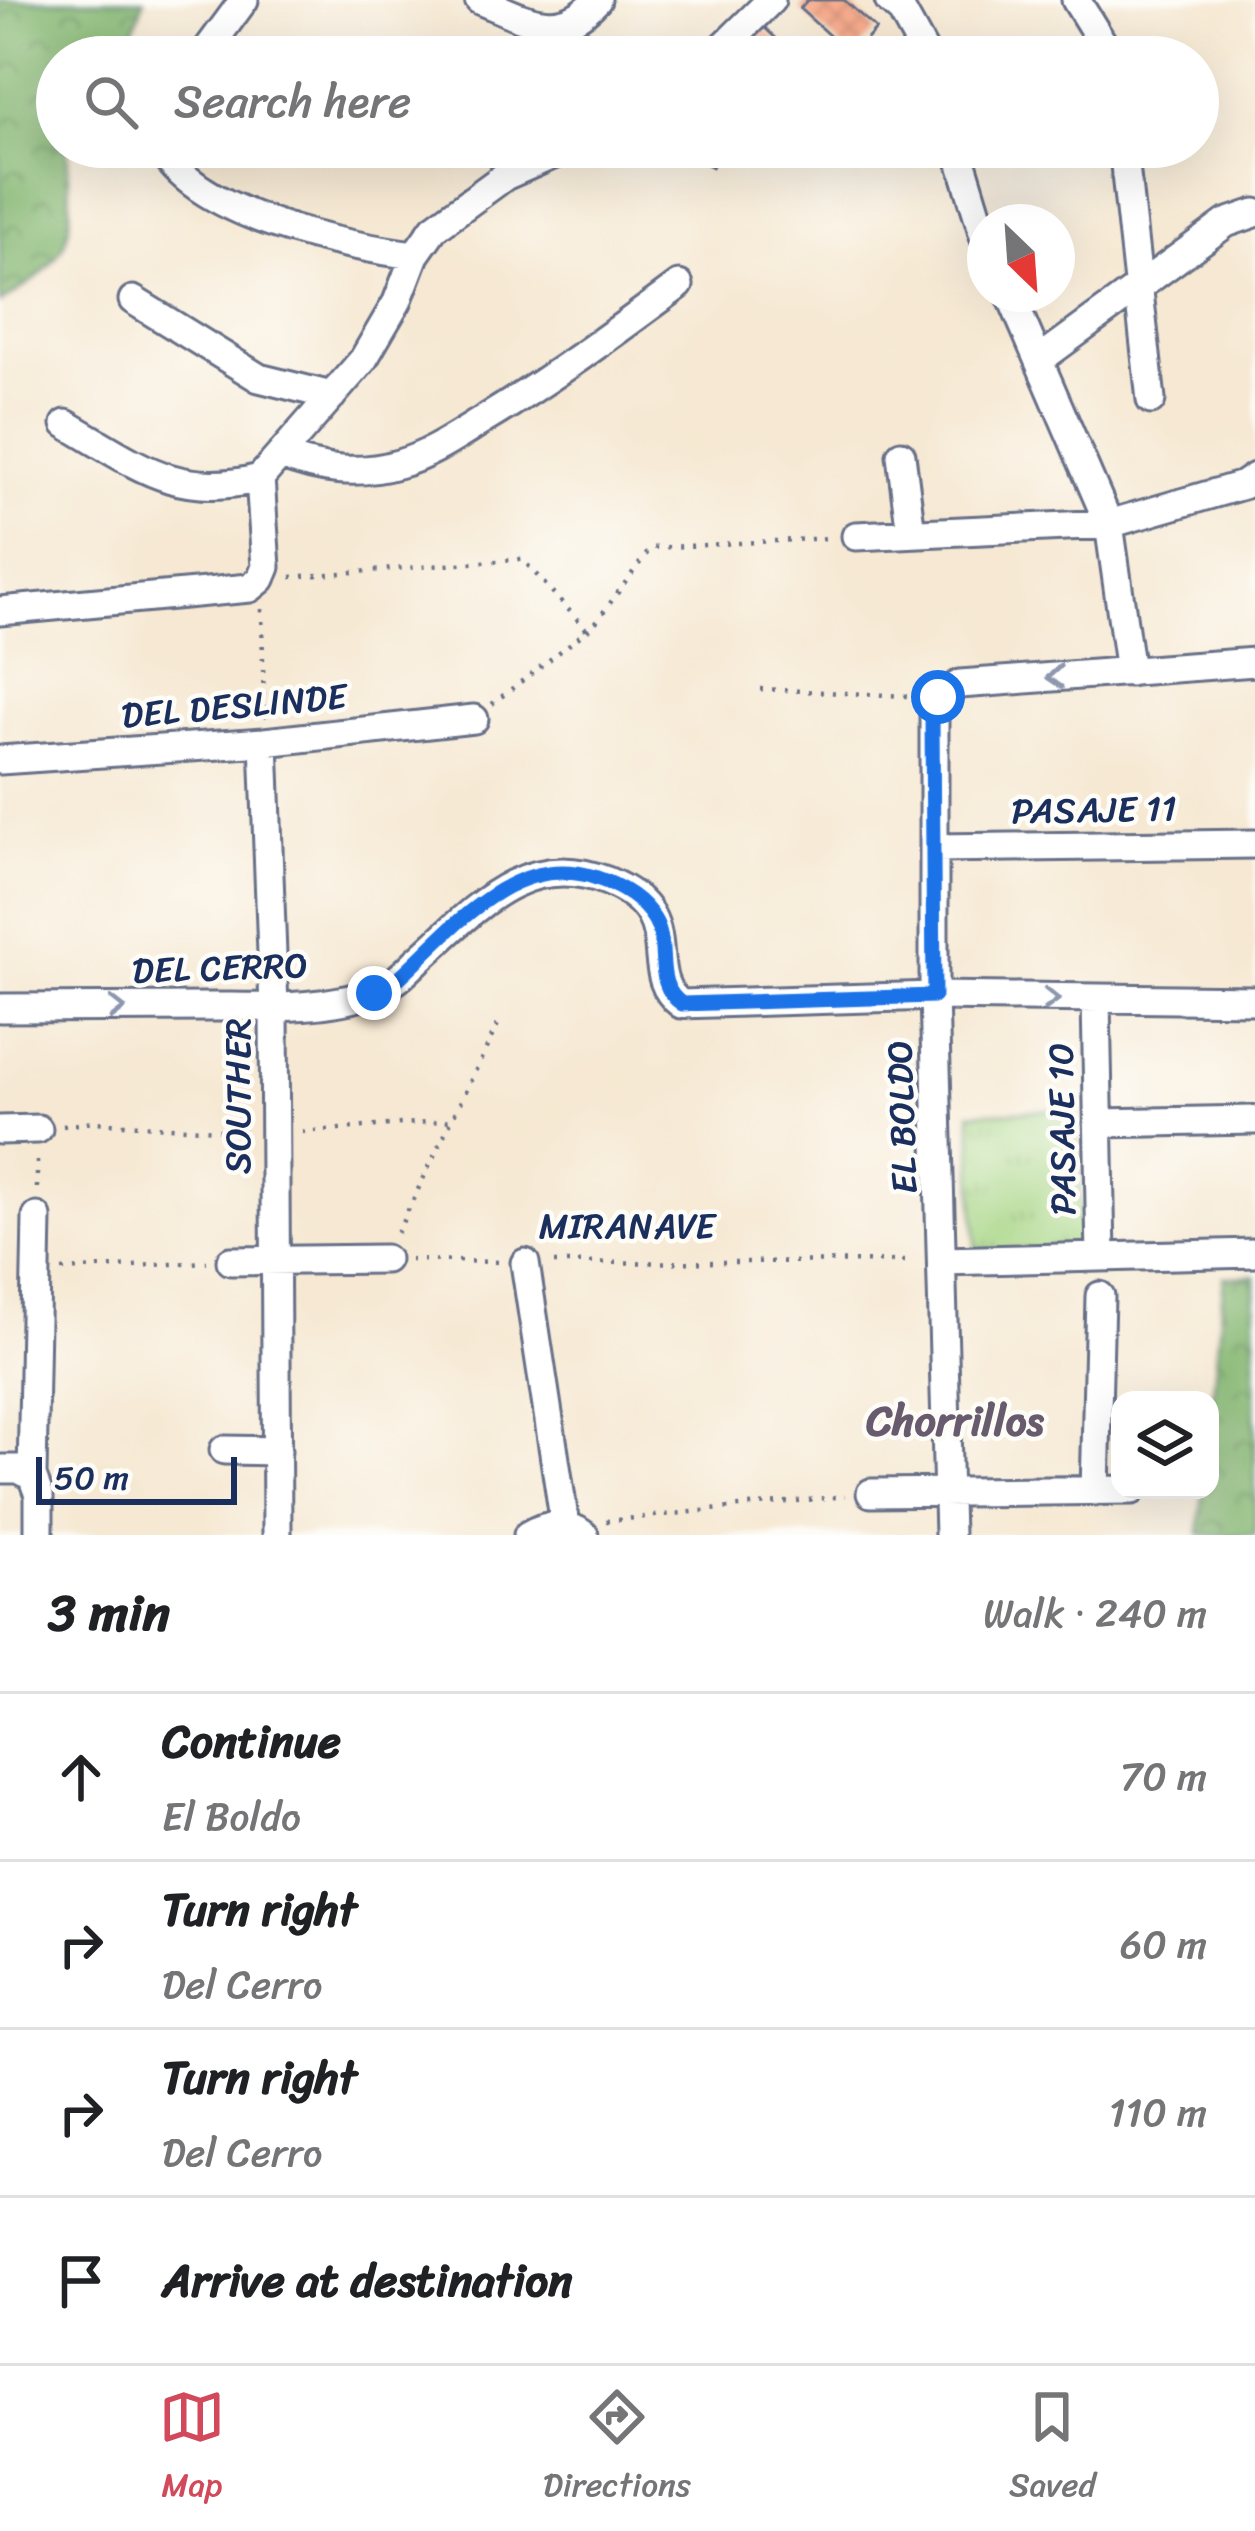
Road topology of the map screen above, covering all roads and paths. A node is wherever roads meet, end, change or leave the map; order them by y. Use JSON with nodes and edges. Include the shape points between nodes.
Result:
{"nodes":[{"id":1,"x":244,"y":0,"type":"edge"},
{"id":2,"x":478,"y":0,"type":"edge"},
{"id":3,"x":597,"y":0,"type":"edge"},
{"id":4,"x":771,"y":0,"type":"edge"},
{"id":5,"x":889,"y":0,"type":"edge"},
{"id":6,"x":1076,"y":0,"type":"edge"},
{"id":7,"x":217,"y":36,"type":"edge"},
{"id":8,"x":734,"y":36,"type":"edge"},
{"id":9,"x":915,"y":36,"type":"edge"},
{"id":10,"x":1098,"y":36,"type":"edge"},
{"id":11,"x":176,"y":168,"type":"edge"},
{"id":12,"x":523,"y":168,"type":"edge"},
{"id":13,"x":963,"y":168,"type":"edge"},
{"id":14,"x":1126,"y":168,"type":"edge"},
{"id":15,"x":1255,"y":188,"type":"edge"},
{"id":16,"x":974,"y":204,"type":"edge"},
{"id":17,"x":1255,"y":213,"type":"edge"},
{"id":18,"x":1226,"y":223,"type":"junction"},
{"id":19,"x":415,"y":255,"type":"junction"},
{"id":20,"x":679,"y":285,"type":"dead end"},
{"id":21,"x":1140,"y":285,"type":"junction"},
{"id":22,"x":133,"y":300,"type":"dead end"},
{"id":23,"x":1018,"y":312,"type":"edge"},
{"id":24,"x":1040,"y":360,"type":"junction"},
{"id":25,"x":332,"y":396,"type":"junction"},
{"id":26,"x":1151,"y":400,"type":"dead end"},
{"id":27,"x":66,"y":424,"type":"dead end"},
{"id":28,"x":280,"y":455,"type":"junction"},
{"id":29,"x":901,"y":455,"type":"dead end"},
{"id":30,"x":1255,"y":477,"type":"edge"},
{"id":31,"x":260,"y":478,"type":"junction"},
{"id":32,"x":1109,"y":524,"type":"junction"},
{"id":33,"x":911,"y":533,"type":"junction"},
{"id":34,"x":856,"y":536,"type":"joint"},
{"id":35,"x":261,"y":579,"type":"junction"},
{"id":36,"x":0,"y":611,"type":"edge"},
{"id":37,"x":587,"y":630,"type":"junction"},
{"id":38,"x":1255,"y":662,"type":"edge"},
{"id":39,"x":1130,"y":672,"type":"junction"},
{"id":40,"x":760,"y":689,"type":"dead end"},
{"id":41,"x":938,"y":697,"type":"junction"},
{"id":42,"x":474,"y":719,"type":"joint"},
{"id":43,"x":264,"y":742,"type":"junction"},
{"id":44,"x":0,"y":760,"type":"edge"},
{"id":45,"x":1255,"y":844,"type":"edge"},
{"id":46,"x":934,"y":848,"type":"junction"},
{"id":47,"x":934,"y":996,"type":"junction"},
{"id":48,"x":1096,"y":1000,"type":"junction"},
{"id":49,"x":1255,"y":1000,"type":"edge"},
{"id":50,"x":274,"y":1007,"type":"junction"},
{"id":51,"x":0,"y":1009,"type":"edge"},
{"id":52,"x":499,"y":1022,"type":"dead end"},
{"id":53,"x":452,"y":1120,"type":"junction"},
{"id":54,"x":1255,"y":1120,"type":"edge"},
{"id":55,"x":1098,"y":1123,"type":"junction"},
{"id":56,"x":38,"y":1129,"type":"junction"},
{"id":57,"x":0,"y":1130,"type":"edge"},
{"id":58,"x":275,"y":1134,"type":"junction"},
{"id":59,"x":37,"y":1217,"type":"joint"},
{"id":60,"x":1255,"y":1253,"type":"edge"},
{"id":61,"x":1101,"y":1257,"type":"junction"},
{"id":62,"x":385,"y":1259,"type":"junction"},
{"id":63,"x":230,"y":1261,"type":"joint"},
{"id":64,"x":942,"y":1261,"type":"junction"},
{"id":65,"x":275,"y":1262,"type":"junction"},
{"id":66,"x":525,"y":1263,"type":"junction"},
{"id":67,"x":36,"y":1271,"type":"junction"},
{"id":68,"x":1100,"y":1295,"type":"dead end"},
{"id":69,"x":224,"y":1450,"type":"dead end"},
{"id":70,"x":277,"y":1450,"type":"junction"},
{"id":71,"x":0,"y":1469,"type":"edge"},
{"id":72,"x":32,"y":1477,"type":"junction"},
{"id":73,"x":1095,"y":1491,"type":"junction"},
{"id":74,"x":1111,"y":1491,"type":"edge"},
{"id":75,"x":871,"y":1493,"type":"joint"},
{"id":76,"x":948,"y":1494,"type":"junction"},
{"id":77,"x":574,"y":1530,"type":"edge"},
{"id":78,"x":39,"y":1535,"type":"edge"},
{"id":79,"x":278,"y":1535,"type":"edge"},
{"id":80,"x":528,"y":1535,"type":"edge"},
{"id":81,"x":949,"y":1535,"type":"edge"}],
"edges":[{"from":1,"to":7,"type":"street"},
{"from":2,"to":3,"type":"street","via":[[551,25],[570,23]]},
{"from":4,"to":8,"type":"street"},
{"from":5,"to":9,"type":"street"},
{"from":6,"to":10,"type":"street"},
{"from":11,"to":19,"type":"street","via":[[234,209],[358,248]]},
{"from":12,"to":19,"type":"street","via":[[434,228]]},
{"from":13,"to":16,"type":"street"},
{"from":14,"to":21,"type":"street"},
{"from":15,"to":18,"type":"street"},
{"from":17,"to":18,"type":"street"},
{"from":18,"to":21,"type":"street"},
{"from":19,"to":25,"type":"street","via":[[383,328]]},
{"from":20,"to":28,"type":"street","via":[[533,390],[428,453],[351,471],[318,470]]},
{"from":21,"to":24,"type":"street"},
{"from":21,"to":26,"type":"street"},
{"from":22,"to":25,"type":"street","via":[[259,377]]},
{"from":23,"to":24,"type":"street"},
{"from":24,"to":32,"type":"street"},
{"from":25,"to":28,"type":"street"},
{"from":27,"to":31,"type":"street","via":[[181,484],[209,488]]},
{"from":28,"to":31,"type":"street"},
{"from":29,"to":33,"type":"street"},
{"from":30,"to":32,"type":"street"},
{"from":31,"to":35,"type":"street"},
{"from":32,"to":33,"type":"street"},
{"from":32,"to":39,"type":"street"},
{"from":33,"to":34,"type":"street"},
{"from":34,"to":37,"type":"path","via":[[651,548]]},
{"from":35,"to":36,"type":"street","via":[[238,592]]},
{"from":35,"to":37,"type":"path","via":[[522,559]]},
{"from":35,"to":43,"type":"path"},
{"from":37,"to":42,"type":"path"},
{"from":38,"to":39,"type":"street"},
{"from":39,"to":41,"type":"street","one_way":true,"via":[[960,684]]},
{"from":40,"to":41,"type":"path"},
{"from":41,"to":46,"type":"street","name":"EL BOLDO"},
{"from":42,"to":43,"type":"street","name":"DEL DESLINDE"},
{"from":43,"to":44,"type":"street","name":"DEL DESLINDE"},
{"from":43,"to":50,"type":"street","name":"SOUTHER"},
{"from":45,"to":46,"type":"street","name":"PASAJE 11"},
{"from":46,"to":47,"type":"street","name":"EL BOLDO"},
{"from":47,"to":48,"type":"street","name":"DEL CERRO","one_way":true},
{"from":47,"to":50,"type":"street","name":"DEL CERRO","via":[[682,1004],[662,973],[658,923],[639,900],[579,872],[507,884],[374,993]]},
{"from":47,"to":64,"type":"street","name":"EL BOLDO"},
{"from":48,"to":49,"type":"street","name":"DEL CERRO"},
{"from":48,"to":55,"type":"street","name":"PASAJE 10"},
{"from":51,"to":50,"type":"street","name":"DEL CERRO","one_way":true},
{"from":50,"to":58,"type":"street","name":"SOUTHER"},
{"from":52,"to":53,"type":"path"},
{"from":53,"to":58,"type":"path"},
{"from":53,"to":62,"type":"path"},
{"from":54,"to":55,"type":"street"},
{"from":55,"to":61,"type":"street","name":"PASAJE 10"},
{"from":56,"to":57,"type":"street"},
{"from":56,"to":58,"type":"path","via":[[93,1122]]},
{"from":56,"to":59,"type":"path"},
{"from":58,"to":65,"type":"street","name":"SOUTHER"},
{"from":59,"to":67,"type":"street"},
{"from":60,"to":61,"type":"street"},
{"from":61,"to":64,"type":"street"},
{"from":62,"to":65,"type":"street"},
{"from":62,"to":66,"type":"path","name":"MIRANAVE"},
{"from":63,"to":65,"type":"street"},
{"from":63,"to":67,"type":"path"},
{"from":64,"to":66,"type":"path","name":"MIRANAVE"},
{"from":64,"to":76,"type":"street","name":"EL BOLDO"},
{"from":65,"to":70,"type":"street","name":"SOUTHER"},
{"from":66,"to":77,"type":"street"},
{"from":67,"to":72,"type":"street"},
{"from":68,"to":73,"type":"street"},
{"from":69,"to":70,"type":"street"},
{"from":70,"to":79,"type":"street","name":"SOUTHER"},
{"from":71,"to":72,"type":"street"},
{"from":72,"to":78,"type":"street"},
{"from":73,"to":74,"type":"street"},
{"from":73,"to":76,"type":"street"},
{"from":75,"to":76,"type":"street"},
{"from":75,"to":77,"type":"path"},
{"from":76,"to":81,"type":"street","name":"EL BOLDO"},
{"from":77,"to":80,"type":"street","via":[[544,1527]]}]}
